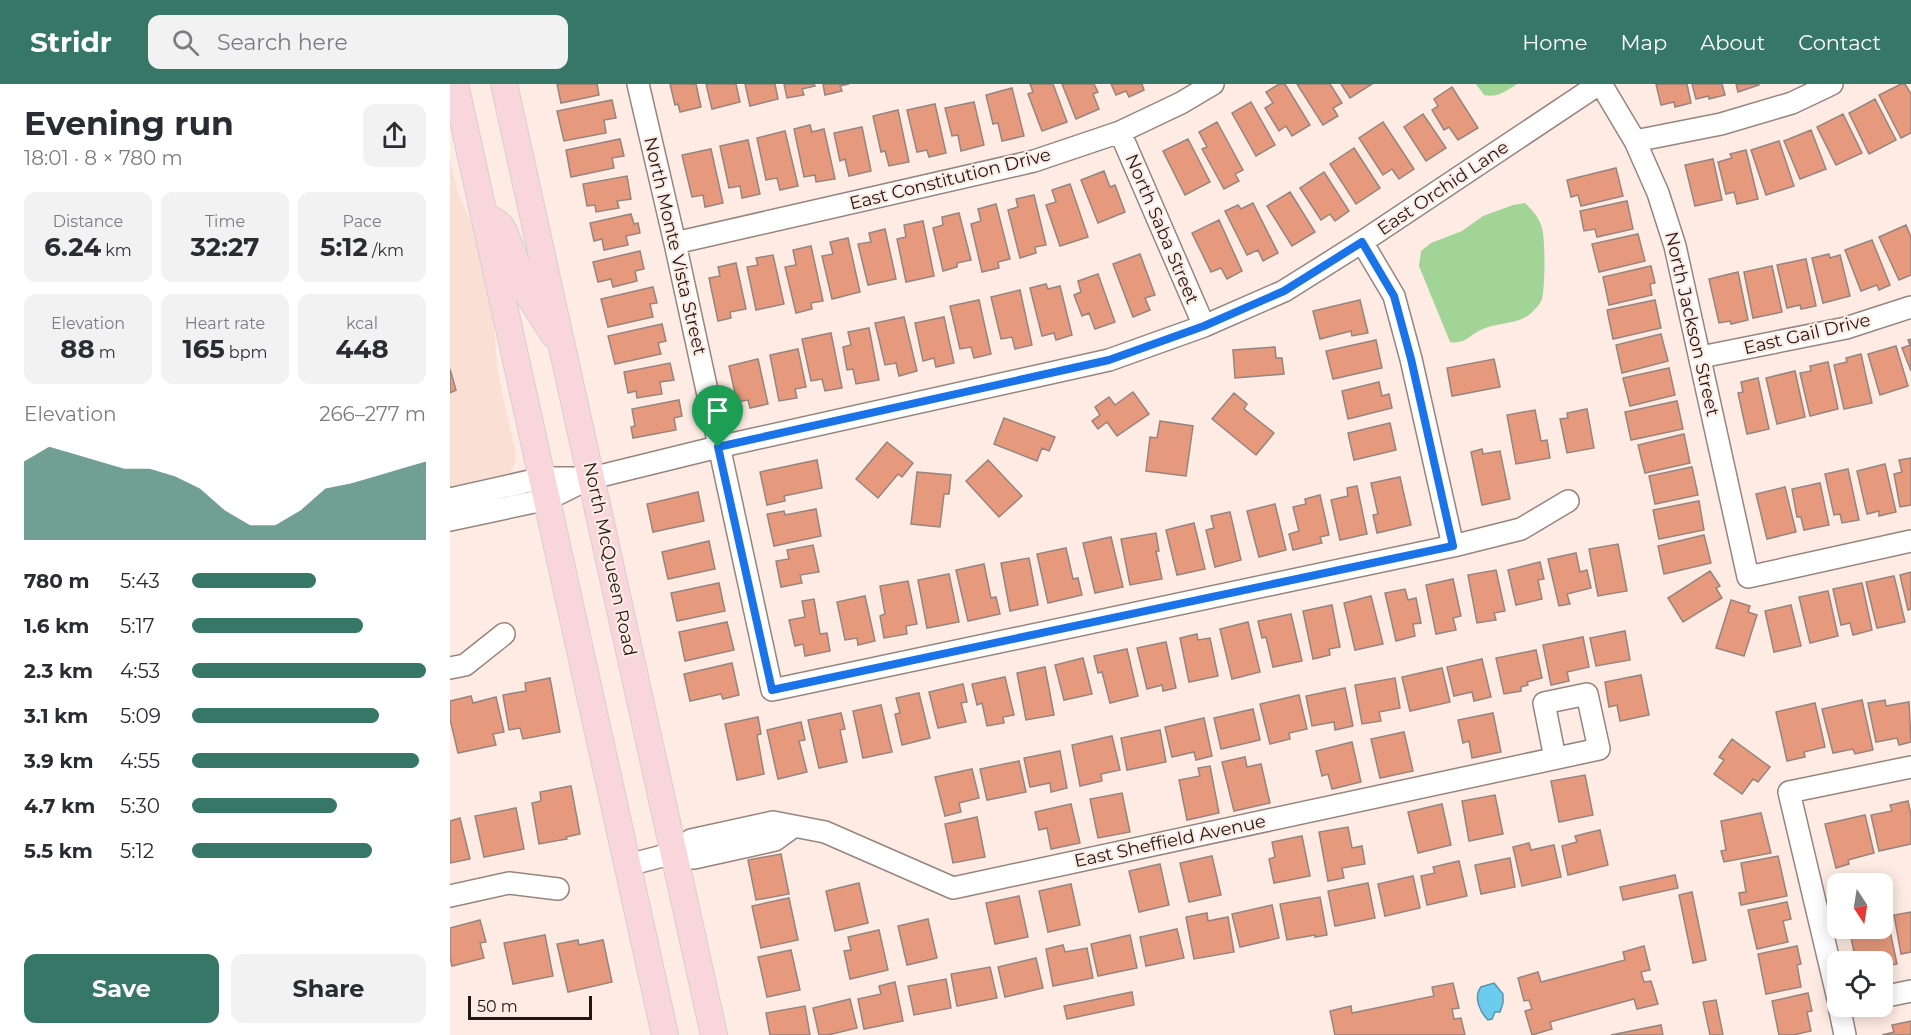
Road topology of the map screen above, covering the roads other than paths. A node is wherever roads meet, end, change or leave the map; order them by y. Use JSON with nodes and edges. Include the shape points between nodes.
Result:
{"nodes":[{"id":1,"x":455,"y":84,"type":"edge"},
{"id":2,"x":504,"y":84,"type":"edge"},
{"id":3,"x":638,"y":84,"type":"edge"},
{"id":4,"x":1213,"y":84,"type":"edge"},
{"id":5,"x":1600,"y":84,"type":"edge"},
{"id":6,"x":1832,"y":84,"type":"edge"},
{"id":7,"x":1120,"y":132,"type":"junction"},
{"id":8,"x":1635,"y":141,"type":"junction"},
{"id":9,"x":483,"y":215,"type":"junction"},
{"id":10,"x":1362,"y":242,"type":"junction"},
{"id":11,"x":675,"y":243,"type":"junction"},
{"id":12,"x":1911,"y":308,"type":"edge"},
{"id":13,"x":1204,"y":326,"type":"junction"},
{"id":14,"x":564,"y":350,"type":"junction"},
{"id":15,"x":1701,"y":357,"type":"junction"},
{"id":16,"x":718,"y":447,"type":"junction"},
{"id":17,"x":592,"y":478,"type":"junction"},
{"id":18,"x":545,"y":488,"type":"junction"},
{"id":19,"x":450,"y":499,"type":"edge"},
{"id":20,"x":1568,"y":501,"type":"dead end"},
{"id":21,"x":450,"y":520,"type":"edge"},
{"id":22,"x":1911,"y":541,"type":"edge"},
{"id":23,"x":1453,"y":546,"type":"junction"},
{"id":24,"x":504,"y":634,"type":"dead end"},
{"id":25,"x":450,"y":668,"type":"edge"},
{"id":26,"x":1555,"y":758,"type":"dead end"},
{"id":27,"x":1911,"y":767,"type":"edge"},
{"id":28,"x":674,"y":853,"type":"junction"},
{"id":29,"x":627,"y":865,"type":"junction"},
{"id":30,"x":558,"y":889,"type":"dead end"},
{"id":31,"x":450,"y":896,"type":"edge"},
{"id":32,"x":1827,"y":952,"type":"edge"},
{"id":33,"x":1911,"y":991,"type":"edge"},
{"id":34,"x":1893,"y":995,"type":"edge"},
{"id":35,"x":1842,"y":1017,"type":"edge"},
{"id":36,"x":665,"y":1035,"type":"edge"},
{"id":37,"x":714,"y":1035,"type":"edge"},
{"id":38,"x":1845,"y":1035,"type":"edge"}],
"edges":[{"from":1,"to":9,"type":"main road"},
{"from":2,"to":14,"type":"main road","name":"North McQueen Road"},
{"from":3,"to":11,"type":"street","name":"North Monte Vista Street"},
{"from":4,"to":7,"type":"street","name":"East Constitution Drive"},
{"from":5,"to":8,"type":"street","name":"North Jackson Street"},
{"from":5,"to":10,"type":"street","name":"East Orchid Lane"},
{"from":6,"to":8,"type":"street","via":[[1792,103],[1721,124]]},
{"from":7,"to":11,"type":"street","name":"East Constitution Drive","via":[[1034,161]]},
{"from":7,"to":13,"type":"street","name":"North Saba Street"},
{"from":8,"to":15,"type":"street","name":"North Jackson Street","via":[[1675,246]]},
{"from":9,"to":14,"type":"main road","via":[[504,231],[529,296]]},
{"from":9,"to":18,"type":"main road"},
{"from":10,"to":13,"type":"street","name":"East Orchid Lane","via":[[1284,291]]},
{"from":10,"to":23,"type":"street","via":[[1394,296]]},
{"from":11,"to":16,"type":"street","name":"North Monte Vista Street"},
{"from":12,"to":15,"type":"street","name":"East Gail Drive","via":[[1846,328]]},
{"from":13,"to":16,"type":"street","name":"East Orchid Lane","via":[[1109,360]]},
{"from":14,"to":17,"type":"main road","name":"North McQueen Road"},
{"from":15,"to":22,"type":"street","name":"North Jackson Street","via":[[1748,577]]},
{"from":16,"to":17,"type":"street","name":"East Orchid Lane"},
{"from":16,"to":23,"type":"street","name":"North Monte Vista Street","via":[[772,690]]},
{"from":17,"to":18,"type":"street","name":"East Orchid Lane"},
{"from":17,"to":28,"type":"main road","name":"North McQueen Road"},
{"from":18,"to":19,"type":"street","name":"East Orchid Lane"},
{"from":18,"to":21,"type":"street","name":"East Orchid Lane"},
{"from":18,"to":29,"type":"main road"},
{"from":20,"to":23,"type":"street","via":[[1521,529]]},
{"from":24,"to":25,"type":"street","via":[[465,665]]},
{"from":26,"to":28,"type":"street","name":"East Sheffield Avenue","via":[[953,888],[825,832],[773,822],[691,840]]},
{"from":27,"to":32,"type":"street","via":[[1790,792]]},
{"from":28,"to":29,"type":"street","name":"East Sheffield Avenue"},
{"from":28,"to":37,"type":"main road","name":"North McQueen Road"},
{"from":29,"to":36,"type":"main road"},
{"from":30,"to":31,"type":"street","via":[[509,883]]},
{"from":33,"to":34,"type":"street"},
{"from":35,"to":38,"type":"street"}]}
